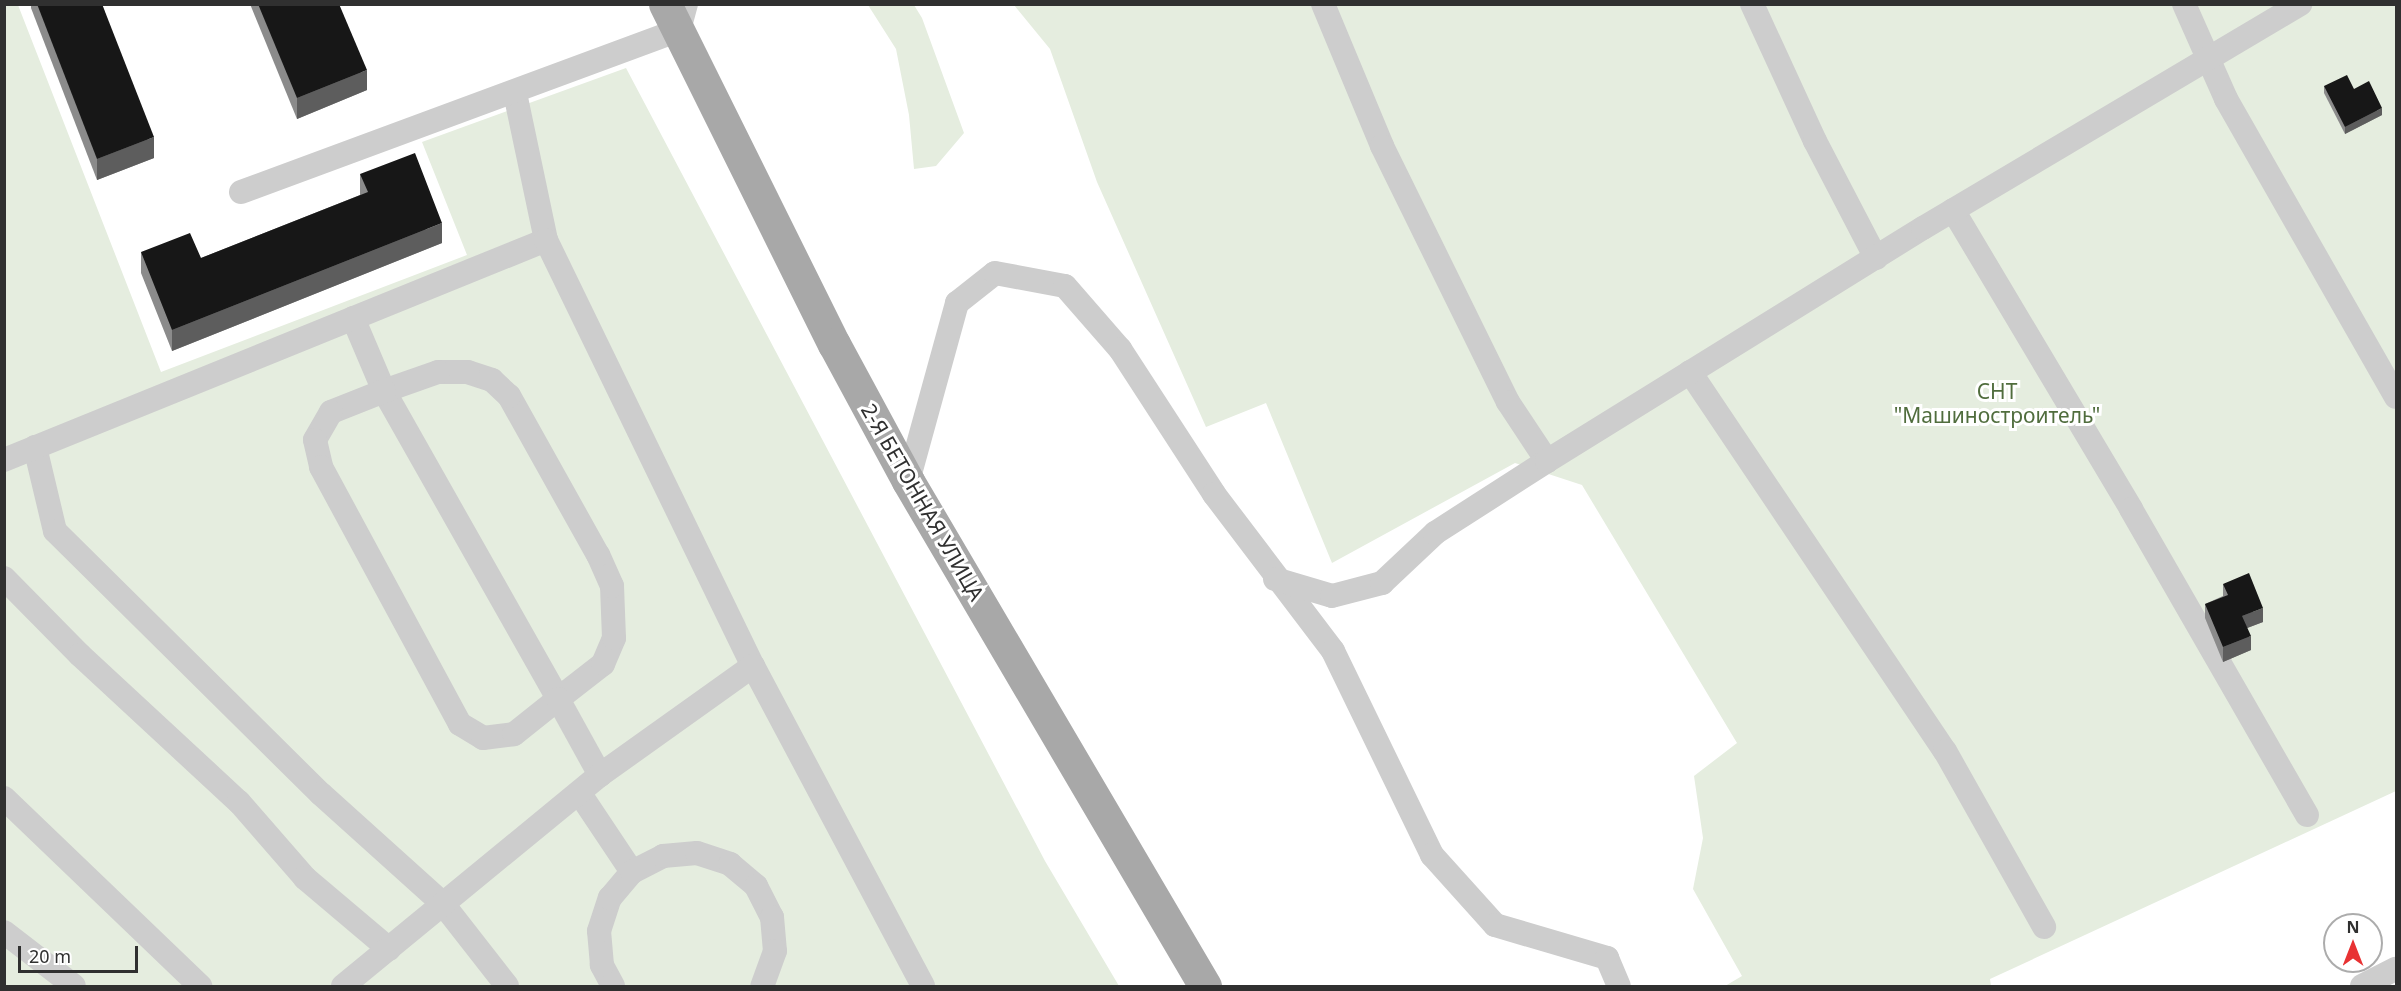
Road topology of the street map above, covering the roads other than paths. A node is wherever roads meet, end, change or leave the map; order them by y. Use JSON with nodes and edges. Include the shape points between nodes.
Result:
{"nodes":[{"id":1,"x":1323,"y":4,"type":"edge"},
{"id":2,"x":1752,"y":4,"type":"edge"},
{"id":3,"x":2184,"y":4,"type":"edge"},
{"id":4,"x":2300,"y":4,"type":"edge"},
{"id":5,"x":677,"y":13,"type":"edge"},
{"id":6,"x":2210,"y":58,"type":"junction"},
{"id":7,"x":515,"y":93,"type":"junction"},
{"id":8,"x":241,"y":192,"type":"dead end"},
{"id":9,"x":1953,"y":210,"type":"junction"},
{"id":10,"x":546,"y":240,"type":"junction"},
{"id":11,"x":1876,"y":258,"type":"junction"},
{"id":12,"x":353,"y":318,"type":"junction"},
{"id":13,"x":1690,"y":372,"type":"junction"},
{"id":14,"x":384,"y":391,"type":"junction"},
{"id":15,"x":2397,"y":396,"type":"edge"},
{"id":16,"x":35,"y":447,"type":"junction"},
{"id":17,"x":4,"y":460,"type":"edge"},
{"id":18,"x":1547,"y":460,"type":"junction"},
{"id":19,"x":908,"y":481,"type":"junction"},
{"id":20,"x":4,"y":578,"type":"edge"},
{"id":21,"x":1275,"y":579,"type":"junction"},
{"id":22,"x":753,"y":666,"type":"junction"},
{"id":23,"x":558,"y":699,"type":"junction"},
{"id":24,"x":600,"y":775,"type":"junction"},
{"id":25,"x":580,"y":794,"type":"junction"},
{"id":26,"x":4,"y":798,"type":"edge"},
{"id":27,"x":2307,"y":815,"type":"dead end"},
{"id":28,"x":632,"y":872,"type":"junction"},
{"id":29,"x":443,"y":904,"type":"junction"},
{"id":30,"x":2044,"y":927,"type":"dead end"},
{"id":31,"x":4,"y":932,"type":"edge"},
{"id":32,"x":389,"y":949,"type":"junction"},
{"id":33,"x":2397,"y":969,"type":"edge"},
{"id":34,"x":922,"y":982,"type":"edge"},
{"id":35,"x":74,"y":987,"type":"edge"},
{"id":36,"x":200,"y":987,"type":"edge"},
{"id":37,"x":343,"y":987,"type":"edge"},
{"id":38,"x":507,"y":987,"type":"edge"},
{"id":39,"x":613,"y":987,"type":"edge"},
{"id":40,"x":762,"y":987,"type":"edge"},
{"id":41,"x":1205,"y":987,"type":"edge"},
{"id":42,"x":1619,"y":987,"type":"edge"},
{"id":43,"x":2362,"y":987,"type":"edge"}],
"edges":[{"from":1,"to":18,"type":"lane","via":[[1382,146],[1503,391]]},
{"from":2,"to":11,"type":"lane","via":[[1815,141]]},
{"from":3,"to":6,"type":"lane"},
{"from":4,"to":6,"type":"lane"},
{"from":5,"to":7,"type":"lane"},
{"from":5,"to":19,"type":"main road","name":"2-Я БЕТОННАЯ УЛИЦА","via":[[834,344]]},
{"from":6,"to":9,"type":"lane"},
{"from":6,"to":15,"type":"lane","via":[[2226,99]]},
{"from":7,"to":8,"type":"lane"},
{"from":7,"to":10,"type":"lane"},
{"from":9,"to":11,"type":"lane"},
{"from":9,"to":27,"type":"lane"},
{"from":10,"to":12,"type":"lane"},
{"from":10,"to":22,"type":"lane"},
{"from":11,"to":13,"type":"lane"},
{"from":12,"to":14,"type":"lane"},
{"from":12,"to":16,"type":"lane"},
{"from":13,"to":18,"type":"lane"},
{"from":13,"to":30,"type":"lane","via":[[1945,751]]},
{"from":14,"to":23,"type":"lane"},
{"from":14,"to":23,"type":"lane","via":[[438,372],[468,372],[492,380],[509,396],[612,586],[614,638],[603,664]]},
{"from":14,"to":23,"type":"lane","via":[[331,412],[315,440],[321,467],[460,724],[483,738],[514,734]]},
{"from":16,"to":17,"type":"lane"},
{"from":16,"to":29,"type":"lane","via":[[55,531],[321,794]]},
{"from":18,"to":21,"type":"lane","via":[[1435,533],[1382,583],[1332,596]]},
{"from":19,"to":21,"type":"lane","via":[[957,303],[995,273],[1065,286],[1120,350]]},
{"from":19,"to":41,"type":"main road","name":"2-Я БЕТОННАЯ УЛИЦА"},
{"from":20,"to":32,"type":"lane","via":[[121,694],[239,802],[306,878]]},
{"from":21,"to":42,"type":"lane","via":[[1333,651],[1432,855],[1495,925],[1607,958]]},
{"from":22,"to":24,"type":"lane"},
{"from":22,"to":34,"type":"lane"},
{"from":23,"to":24,"type":"lane"},
{"from":24,"to":25,"type":"lane"},
{"from":25,"to":28,"type":"lane"},
{"from":25,"to":29,"type":"lane"},
{"from":26,"to":36,"type":"lane"},
{"from":28,"to":39,"type":"lane","via":[[610,898],[599,931],[602,965]]},
{"from":28,"to":40,"type":"lane","via":[[663,856],[697,853],[730,864],[756,886],[772,917],[775,951]]},
{"from":29,"to":32,"type":"lane"},
{"from":29,"to":38,"type":"lane"},
{"from":31,"to":35,"type":"lane"},
{"from":32,"to":37,"type":"lane"},
{"from":33,"to":43,"type":"lane"}]}
